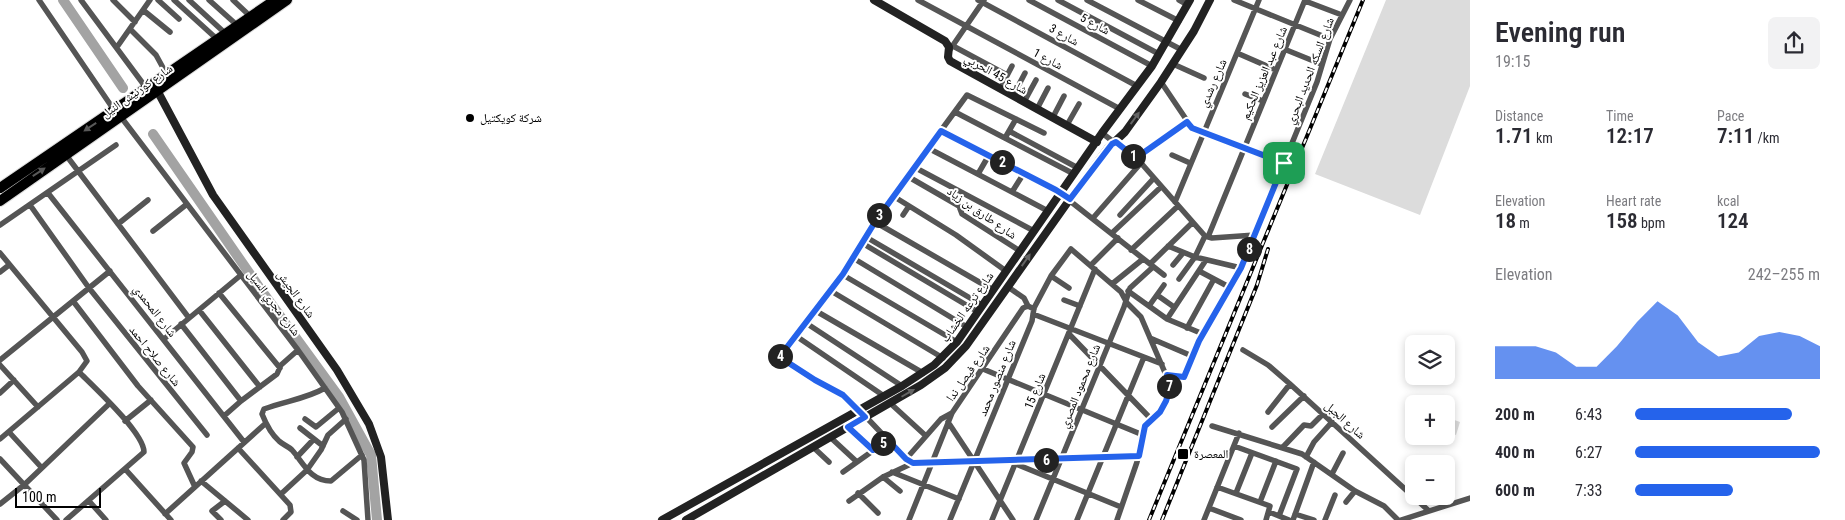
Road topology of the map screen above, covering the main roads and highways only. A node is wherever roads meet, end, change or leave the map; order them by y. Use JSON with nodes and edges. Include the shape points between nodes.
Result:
{"nodes":[{"id":1,"x":287,"y":0,"type":"edge"},
{"id":2,"x":267,"y":2,"type":"edge"},
{"id":3,"x":118,"y":113,"type":"junction"},
{"id":4,"x":0,"y":188,"type":"edge"},
{"id":5,"x":0,"y":201,"type":"edge"}],
"edges":[{"from":1,"to":3,"type":"highway","name":"شارع كورنيش النيل","via":[[158,92]]},
{"from":2,"to":3,"type":"highway","name":"شارع كورنيش النيل"},
{"from":3,"to":4,"type":"highway","name":"شارع كورنيش النيل","one_way":true},
{"from":5,"to":3,"type":"highway","name":"شارع كورنيش النيل","one_way":true,"via":[[66,155]]}]}
